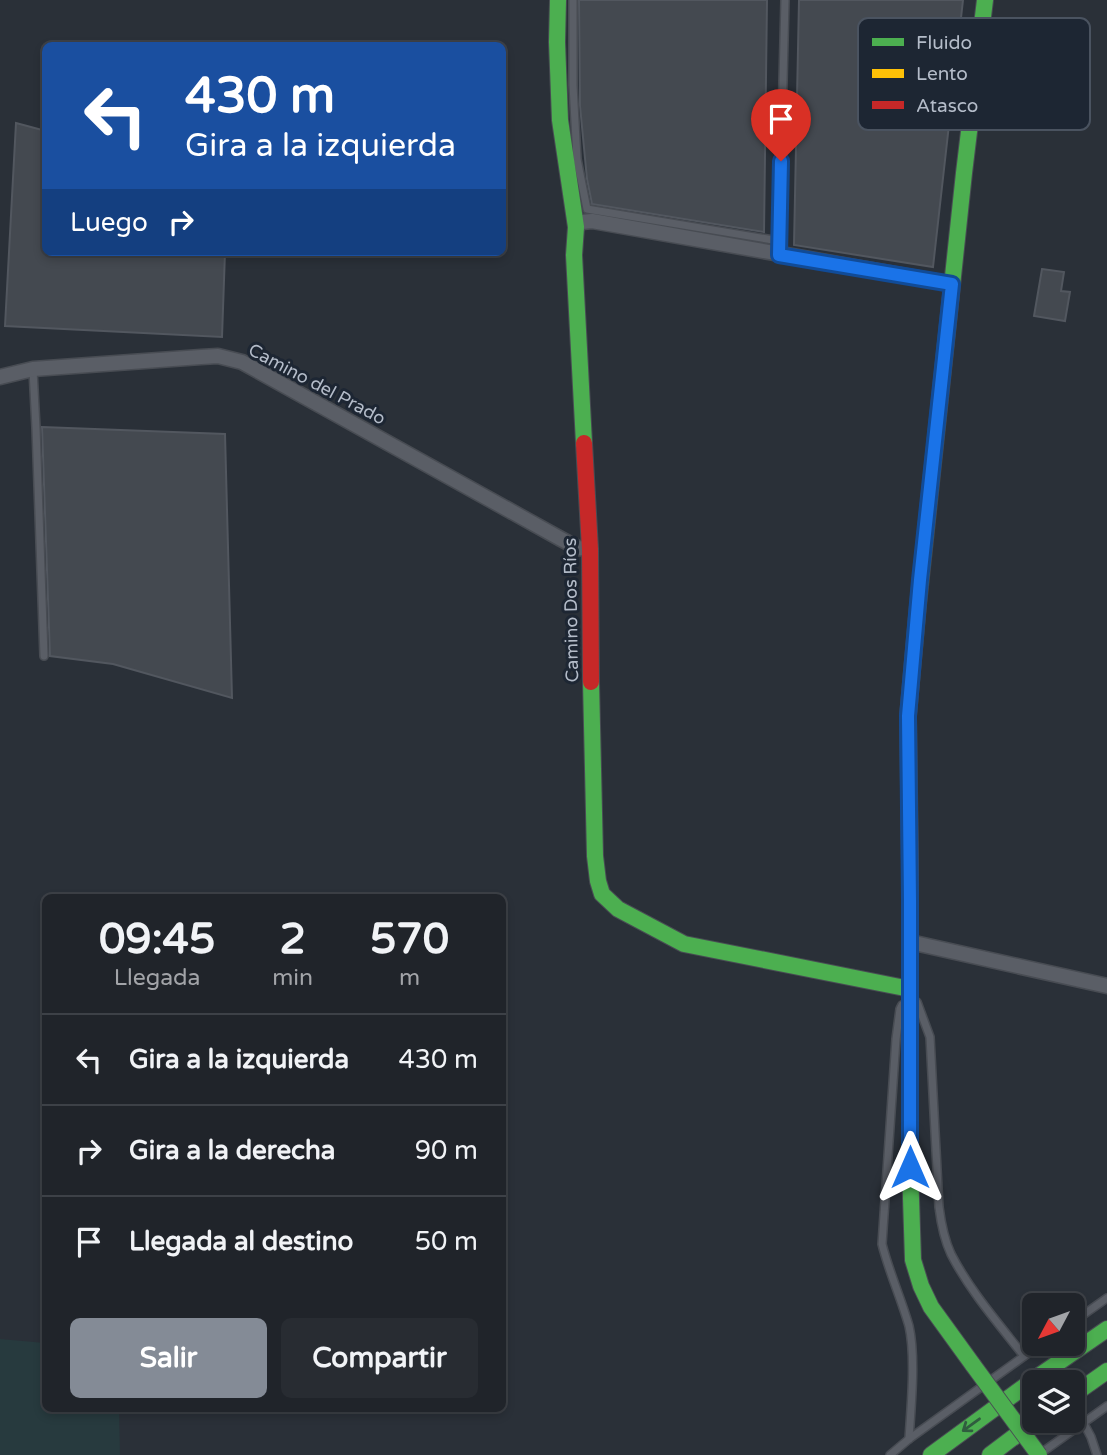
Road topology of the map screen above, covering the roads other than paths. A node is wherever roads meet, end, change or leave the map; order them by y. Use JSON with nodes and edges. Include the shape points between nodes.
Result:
{"nodes":[{"id":1,"x":558,"y":0,"type":"edge"},
{"id":2,"x":573,"y":0,"type":"edge"},
{"id":3,"x":785,"y":0,"type":"edge"},
{"id":4,"x":985,"y":0,"type":"edge"},
{"id":5,"x":983,"y":18,"type":"edge"},
{"id":6,"x":969,"y":130,"type":"edge"},
{"id":7,"x":576,"y":227,"type":"junction"},
{"id":8,"x":779,"y":248,"type":"junction"},
{"id":9,"x":952,"y":284,"type":"junction"},
{"id":10,"x":33,"y":369,"type":"junction"},
{"id":11,"x":0,"y":377,"type":"edge"},
{"id":12,"x":590,"y":549,"type":"junction"},
{"id":13,"x":44,"y":656,"type":"dead end"},
{"id":14,"x":910,"y":942,"type":"junction"},
{"id":15,"x":1107,"y":986,"type":"edge"},
{"id":16,"x":910,"y":989,"type":"junction"},
{"id":17,"x":1107,"y":1298,"type":"edge"},
{"id":18,"x":1085,"y":1314,"type":"edge"},
{"id":19,"x":1107,"y":1329,"type":"edge"},
{"id":20,"x":1022,"y":1353,"type":"edge"},
{"id":21,"x":1024,"y":1356,"type":"edge"},
{"id":22,"x":1107,"y":1371,"type":"edge"},
{"id":23,"x":1085,"y":1387,"type":"edge"},
{"id":24,"x":1107,"y":1406,"type":"edge"},
{"id":25,"x":1085,"y":1421,"type":"edge"},
{"id":26,"x":1085,"y":1426,"type":"edge"},
{"id":27,"x":1022,"y":1431,"type":"edge"},
{"id":28,"x":1068,"y":1433,"type":"edge"},
{"id":29,"x":909,"y":1439,"type":"junction"},
{"id":30,"x":890,"y":1455,"type":"edge"},
{"id":31,"x":931,"y":1455,"type":"edge"},
{"id":32,"x":990,"y":1455,"type":"edge"},
{"id":33,"x":1039,"y":1455,"type":"edge"},
{"id":34,"x":1097,"y":1455,"type":"edge"}],
"edges":[{"from":1,"to":7,"type":"main road","name":"Camino Dos Ríos","via":[[560,120]]},
{"from":2,"to":8,"type":"lane","via":[[577,159],[587,209]]},
{"from":3,"to":8,"type":"lane"},
{"from":4,"to":5,"type":"main road"},
{"from":6,"to":9,"type":"main road"},
{"from":7,"to":8,"type":"street","via":[[592,221]]},
{"from":7,"to":12,"type":"main road","name":"Camino Dos Ríos"},
{"from":8,"to":9,"type":"street"},
{"from":9,"to":14,"type":"main road","via":[[908,716]]},
{"from":10,"to":11,"type":"street","name":"Camino del Prado"},
{"from":10,"to":12,"type":"street","name":"Camino del Prado","via":[[218,356],[242,362],[561,539]]},
{"from":10,"to":13,"type":"lane"},
{"from":12,"to":16,"type":"main road","name":"Camino Dos Ríos","via":[[595,856],[602,894],[618,909],[684,944]]},
{"from":14,"to":15,"type":"street"},
{"from":14,"to":16,"type":"main road"},
{"from":16,"to":20,"type":"lane","via":[[930,1037],[942,1227],[970,1286]]},
{"from":16,"to":29,"type":"lane","via":[[900,1009],[896,1039],[882,1244],[912,1344]]},
{"from":16,"to":33,"type":"main road","bridge":true,"via":[[913,1260],[931,1307]]},
{"from":17,"to":18,"type":"lane"},
{"from":19,"to":31,"type":"main road","one_way":true},
{"from":21,"to":29,"type":"lane"},
{"from":22,"to":23,"type":"main road"},
{"from":24,"to":25,"type":"lane"},
{"from":26,"to":34,"type":"lane"},
{"from":27,"to":32,"type":"main road"},
{"from":28,"to":33,"type":"lane"},
{"from":29,"to":30,"type":"lane"}]}
